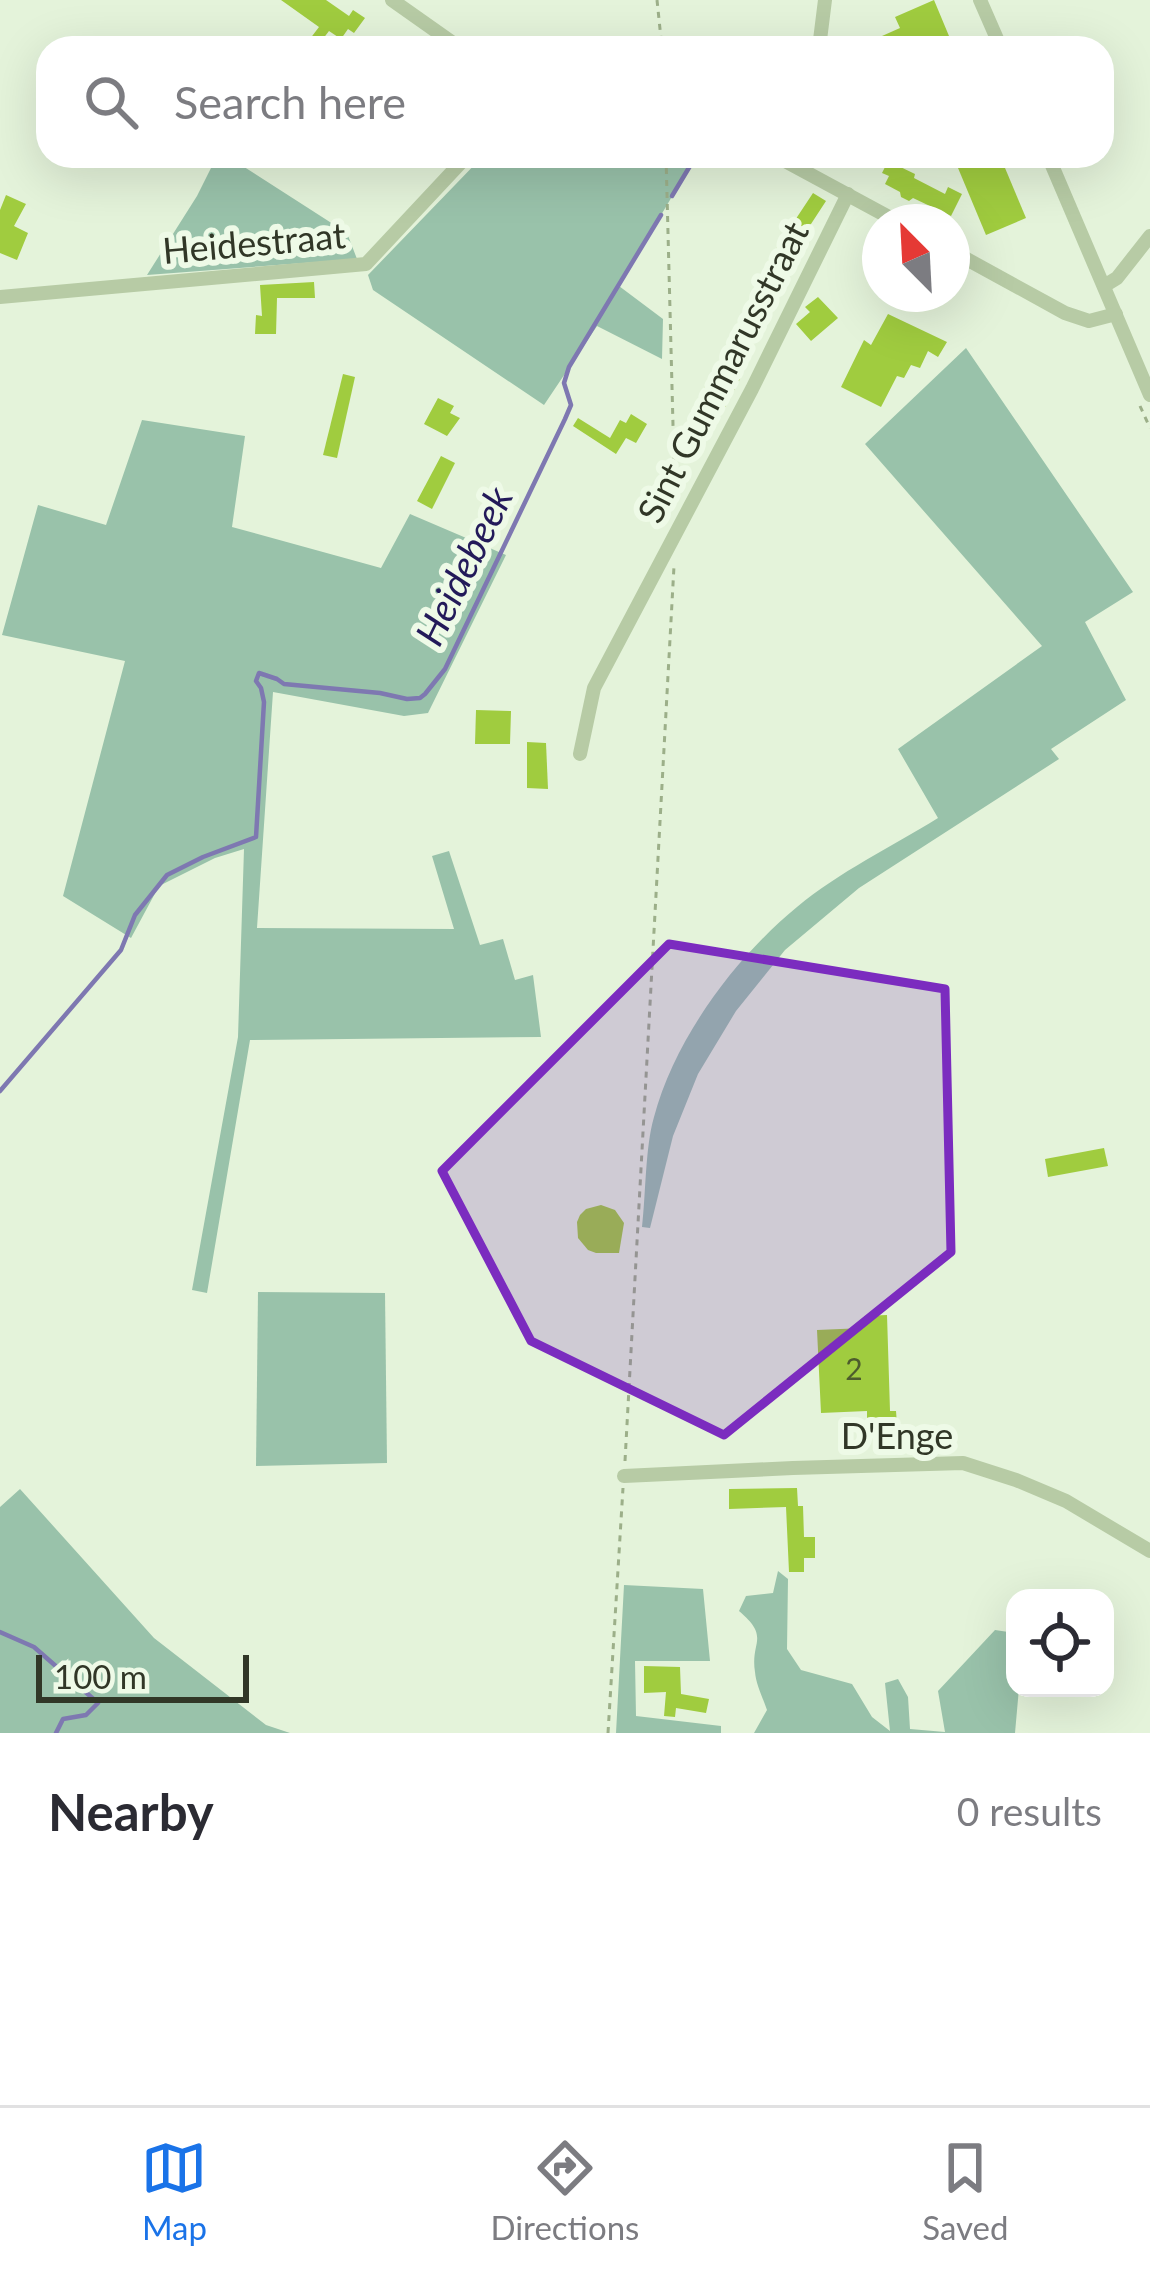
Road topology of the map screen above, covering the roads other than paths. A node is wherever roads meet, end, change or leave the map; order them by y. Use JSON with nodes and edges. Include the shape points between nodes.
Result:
{"nodes":[{"id":1,"x":392,"y":0,"type":"edge"},
{"id":2,"x":825,"y":0,"type":"edge"},
{"id":3,"x":980,"y":0,"type":"edge"},
{"id":4,"x":443,"y":36,"type":"edge"},
{"id":5,"x":820,"y":36,"type":"edge"},
{"id":6,"x":996,"y":36,"type":"edge"},
{"id":7,"x":456,"y":168,"type":"edge"},
{"id":8,"x":811,"y":168,"type":"edge"},
{"id":9,"x":1053,"y":168,"type":"edge"},
{"id":10,"x":848,"y":194,"type":"junction"},
{"id":11,"x":866,"y":204,"type":"edge"},
{"id":12,"x":1150,"y":236,"type":"edge"},
{"id":13,"x":970,"y":261,"type":"edge"},
{"id":14,"x":1104,"y":286,"type":"junction"},
{"id":15,"x":0,"y":297,"type":"edge"},
{"id":16,"x":1116,"y":314,"type":"junction"},
{"id":17,"x":1150,"y":395,"type":"edge"},
{"id":18,"x":580,"y":754,"type":"dead end"},
{"id":19,"x":624,"y":1476,"type":"road end"},
{"id":20,"x":1150,"y":1551,"type":"edge"}],
"edges":[{"from":1,"to":4,"type":"street"},
{"from":2,"to":5,"type":"street"},
{"from":3,"to":6,"type":"street"},
{"from":7,"to":15,"type":"street","name":"Heidestraat","via":[[366,263]]},
{"from":8,"to":10,"type":"street","name":"Sint Gummarusstraat"},
{"from":9,"to":14,"type":"street"},
{"from":10,"to":11,"type":"street","name":"Sint Gummarusstraat"},
{"from":10,"to":18,"type":"street","name":"Sint Gummarusstraat","via":[[594,688]]},
{"from":12,"to":14,"type":"street"},
{"from":13,"to":16,"type":"street","via":[[1065,313],[1089,321]]},
{"from":14,"to":16,"type":"street"},
{"from":16,"to":17,"type":"street"},
{"from":19,"to":20,"type":"street","name":"D'Enge","via":[[963,1463],[1066,1502]]}]}
